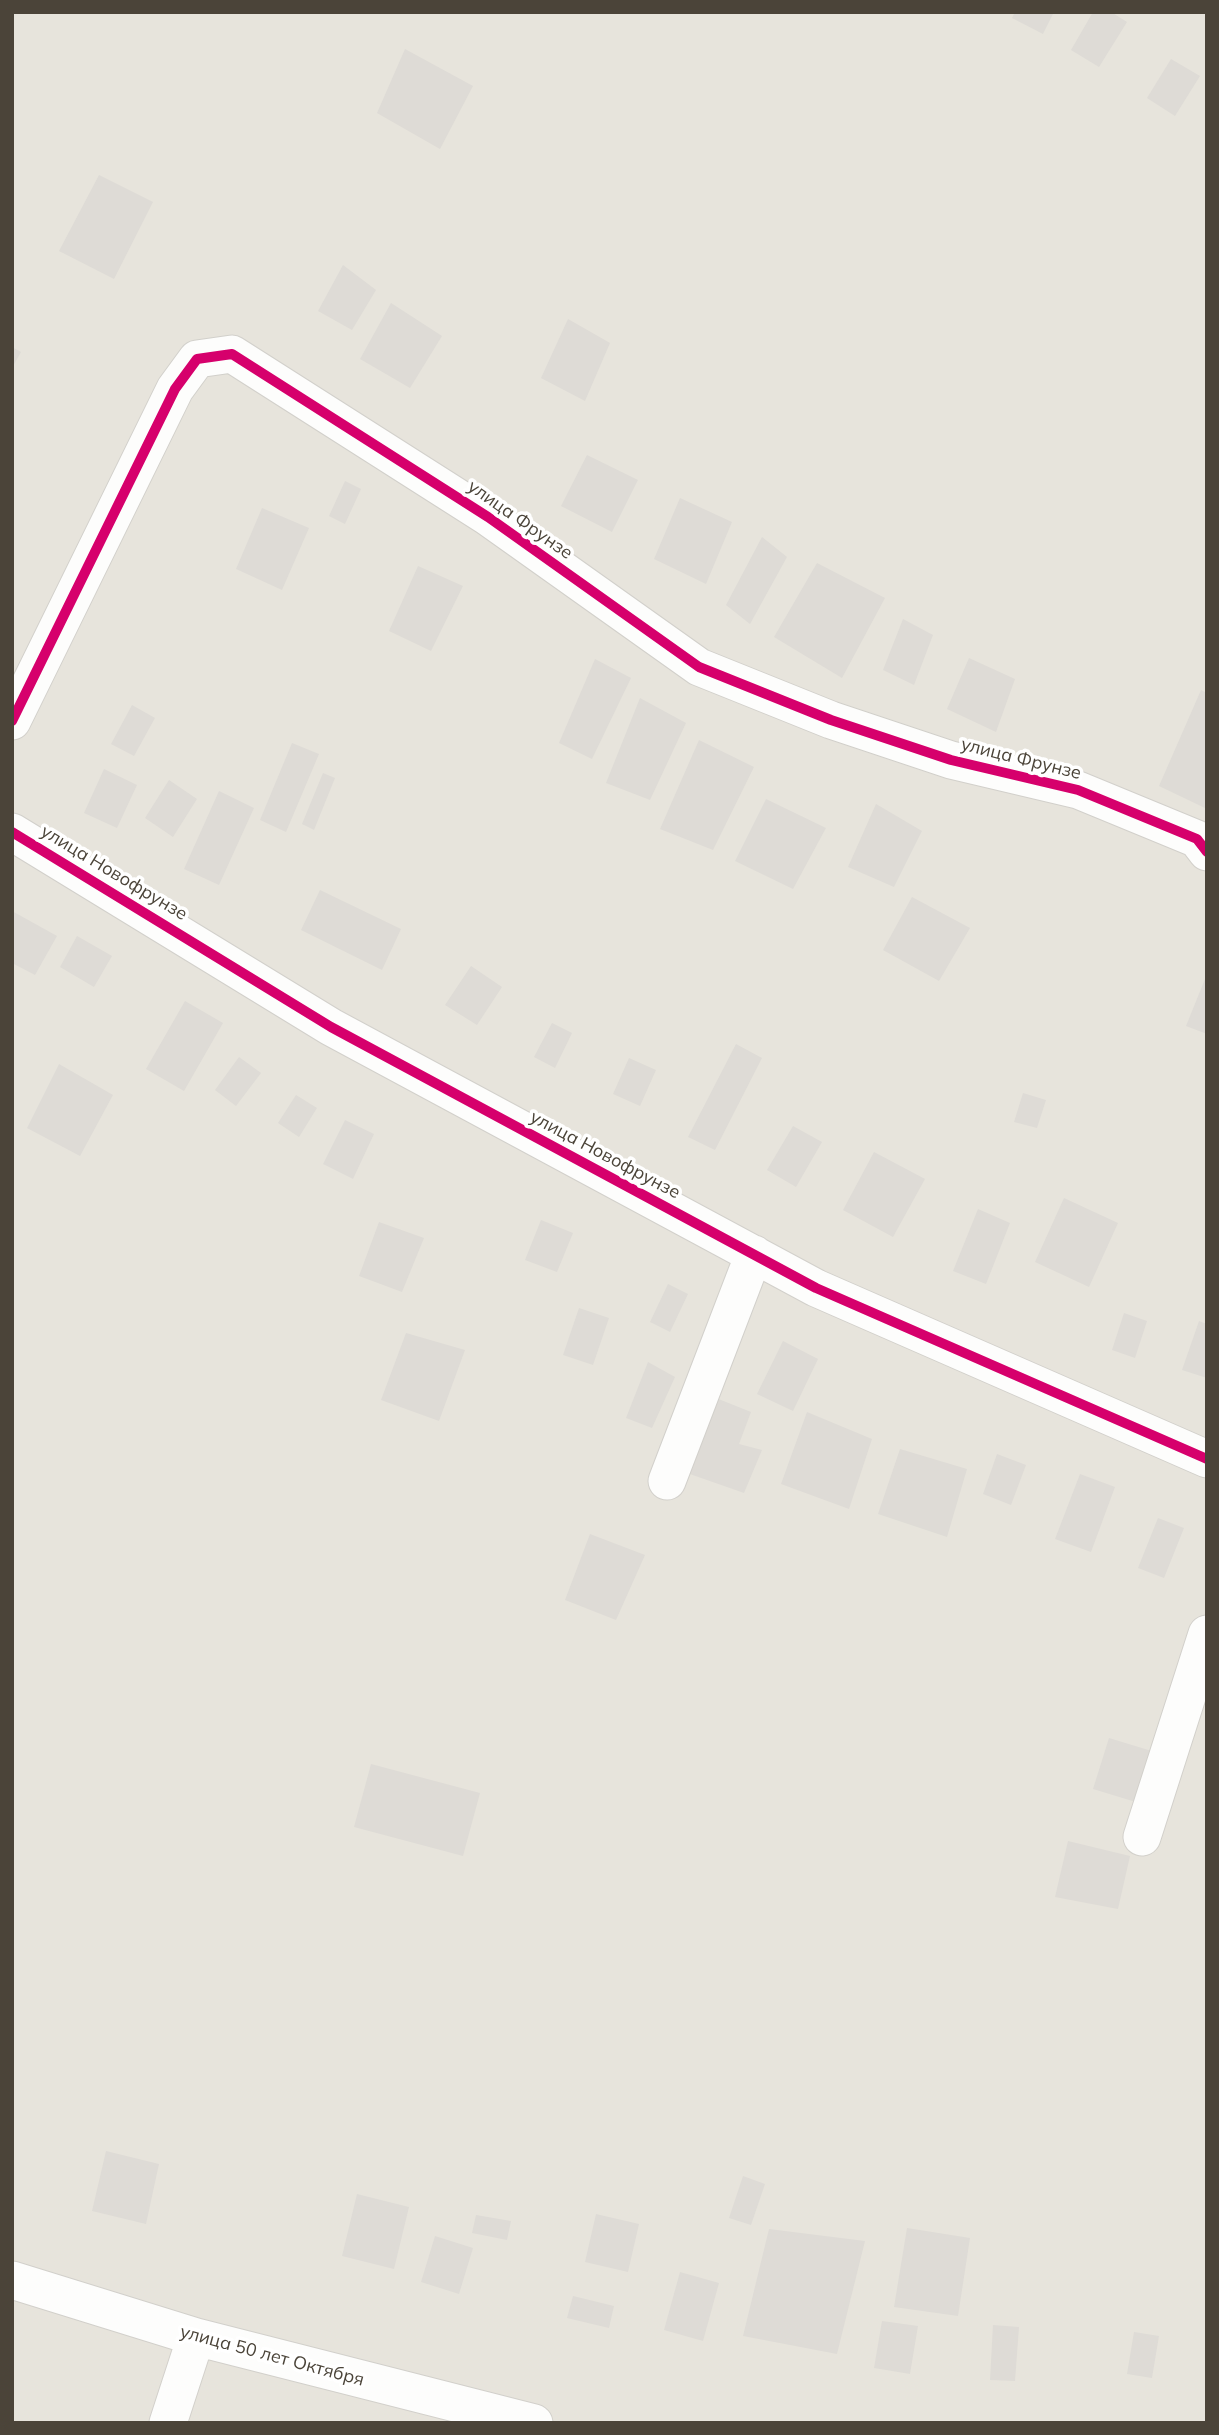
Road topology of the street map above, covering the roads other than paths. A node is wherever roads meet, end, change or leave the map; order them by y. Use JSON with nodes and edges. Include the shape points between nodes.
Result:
{"nodes":[{"id":1,"x":12,"y":722,"type":"edge"},
{"id":2,"x":12,"y":832,"type":"edge"},
{"id":3,"x":1207,"y":852,"type":"edge"},
{"id":4,"x":754,"y":1254,"type":"junction"},
{"id":5,"x":1207,"y":1459,"type":"edge"},
{"id":6,"x":667,"y":1481,"type":"dead end"},
{"id":7,"x":1207,"y":1634,"type":"edge"},
{"id":8,"x":1142,"y":1837,"type":"dead end"},
{"id":9,"x":12,"y":2280,"type":"edge"},
{"id":10,"x":196,"y":2337,"type":"junction"},
{"id":11,"x":168,"y":2423,"type":"edge"},
{"id":12,"x":534,"y":2423,"type":"edge"}],
"edges":[{"from":1,"to":3,"type":"street","name":"улица Фрунзе","via":[[175,389],[197,359],[232,354],[488,517],[699,667],[831,720],[951,760],[1078,790],[1197,839]]},
{"from":2,"to":4,"type":"street","name":"улица Новофрунзе","via":[[331,1027]]},
{"from":4,"to":5,"type":"street","name":"улица Новофрунзе","via":[[816,1288]]},
{"from":4,"to":6,"type":"street"},
{"from":7,"to":8,"type":"street"},
{"from":9,"to":10,"type":"street","name":"улица 50 лет Октября"},
{"from":10,"to":11,"type":"street"},
{"from":10,"to":12,"type":"street","name":"улица 50 лет Октября"}]}
